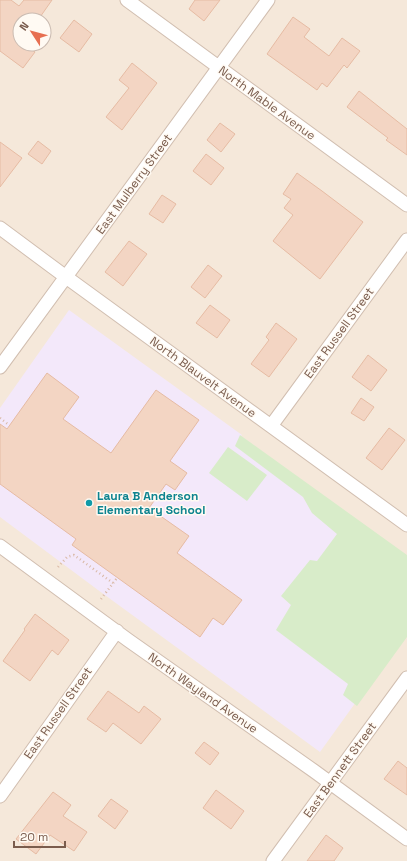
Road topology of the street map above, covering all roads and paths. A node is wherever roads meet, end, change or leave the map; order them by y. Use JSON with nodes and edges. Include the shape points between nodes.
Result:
{"nodes":[{"id":1,"x":127,"y":0,"type":"edge"},
{"id":2,"x":268,"y":0,"type":"edge"},
{"id":3,"x":219,"y":68,"type":"junction"},
{"id":4,"x":407,"y":205,"type":"edge"},
{"id":5,"x":0,"y":228,"type":"edge"},
{"id":6,"x":407,"y":240,"type":"edge"},
{"id":7,"x":66,"y":277,"type":"junction"},
{"id":8,"x":0,"y":367,"type":"edge"},
{"id":9,"x":0,"y":418,"type":"edge"},
{"id":10,"x":9,"y":425,"type":"dead end"},
{"id":11,"x":271,"y":426,"type":"junction"},
{"id":12,"x":407,"y":525,"type":"edge"},
{"id":13,"x":0,"y":546,"type":"edge"},
{"id":14,"x":58,"y":567,"type":"dead end"},
{"id":15,"x":117,"y":578,"type":"dead end"},
{"id":16,"x":114,"y":583,"type":"junction"},
{"id":17,"x":101,"y":599,"type":"dead end"},
{"id":18,"x":117,"y":631,"type":"junction"},
{"id":19,"x":407,"y":678,"type":"edge"},
{"id":20,"x":330,"y":783,"type":"junction"},
{"id":21,"x":0,"y":796,"type":"edge"},
{"id":22,"x":407,"y":839,"type":"edge"},
{"id":23,"x":274,"y":861,"type":"edge"}],
"edges":[{"from":1,"to":3,"type":"street","name":"North Mable Avenue"},
{"from":2,"to":3,"type":"street","name":"East Mulberry Street"},
{"from":3,"to":4,"type":"street","name":"North Mable Avenue"},
{"from":3,"to":7,"type":"street","name":"East Mulberry Street"},
{"from":5,"to":7,"type":"street","name":"North Blauvelt Avenue"},
{"from":6,"to":11,"type":"street","name":"East Russell Street"},
{"from":7,"to":8,"type":"street","name":"East Mulberry Street"},
{"from":7,"to":11,"type":"street","name":"North Blauvelt Avenue"},
{"from":9,"to":10,"type":"path"},
{"from":11,"to":12,"type":"street","name":"North Blauvelt Avenue"},
{"from":13,"to":18,"type":"street","name":"North Wayland Avenue"},
{"from":14,"to":16,"type":"path","via":[[67,557],[74,555]]},
{"from":15,"to":16,"type":"path"},
{"from":16,"to":17,"type":"path"},
{"from":18,"to":20,"type":"street","name":"North Wayland Avenue"},
{"from":18,"to":21,"type":"street","name":"East Russell Street"},
{"from":19,"to":20,"type":"street","name":"East Bennett Street"},
{"from":20,"to":22,"type":"street","name":"North Wayland Avenue"},
{"from":20,"to":23,"type":"street","name":"East Bennett Street"}]}
